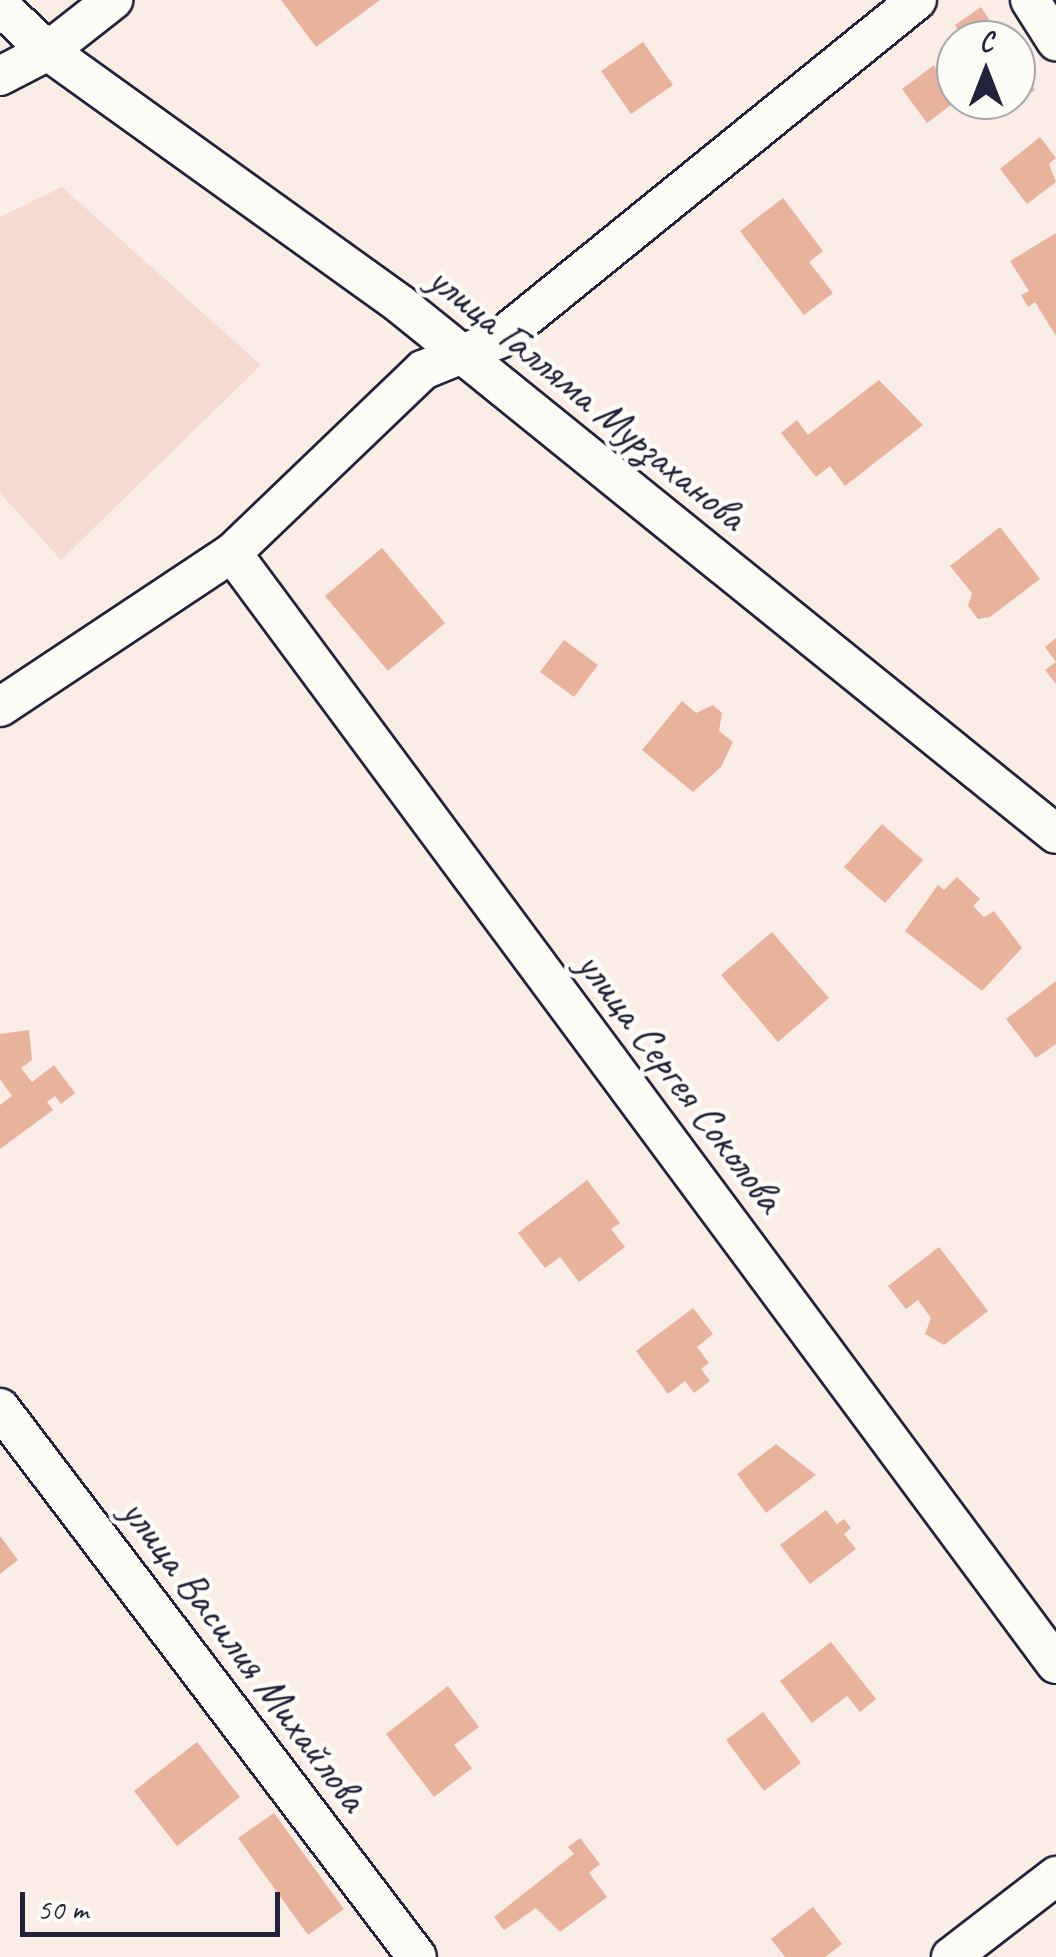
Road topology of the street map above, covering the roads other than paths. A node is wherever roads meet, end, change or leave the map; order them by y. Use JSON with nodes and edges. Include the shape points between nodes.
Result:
{"nodes":[{"id":1,"x":113,"y":0,"type":"edge"},
{"id":2,"x":917,"y":0,"type":"edge"},
{"id":3,"x":1030,"y":0,"type":"edge"},
{"id":4,"x":0,"y":6,"type":"edge"},
{"id":5,"x":1056,"y":40,"type":"edge"},
{"id":6,"x":48,"y":51,"type":"junction"},
{"id":7,"x":0,"y":76,"type":"edge"},
{"id":8,"x":460,"y":352,"type":"junction"},
{"id":9,"x":232,"y":554,"type":"junction"},
{"id":10,"x":0,"y":707,"type":"edge"},
{"id":11,"x":1056,"y":834,"type":"edge"},
{"id":12,"x":0,"y":1408,"type":"edge"},
{"id":13,"x":1056,"y":1664,"type":"edge"},
{"id":14,"x":1056,"y":1876,"type":"edge"},
{"id":15,"x":416,"y":1957,"type":"edge"},
{"id":16,"x":950,"y":1957,"type":"edge"}],
"edges":[{"from":1,"to":6,"type":"street"},
{"from":2,"to":8,"type":"street","via":[[499,339]]},
{"from":3,"to":5,"type":"street"},
{"from":4,"to":6,"type":"street","name":"улица Галляма Мурзаханова"},
{"from":6,"to":7,"type":"street"},
{"from":6,"to":8,"type":"street","name":"улица Галляма Мурзаханова"},
{"from":8,"to":9,"type":"street","via":[[424,370]]},
{"from":8,"to":11,"type":"street","name":"улица Галляма Мурзаханова"},
{"from":9,"to":10,"type":"street"},
{"from":9,"to":13,"type":"street","name":"улица Сергея Соколова"},
{"from":12,"to":15,"type":"street","name":"улица Василия Михайлова"},
{"from":14,"to":16,"type":"street"}]}
